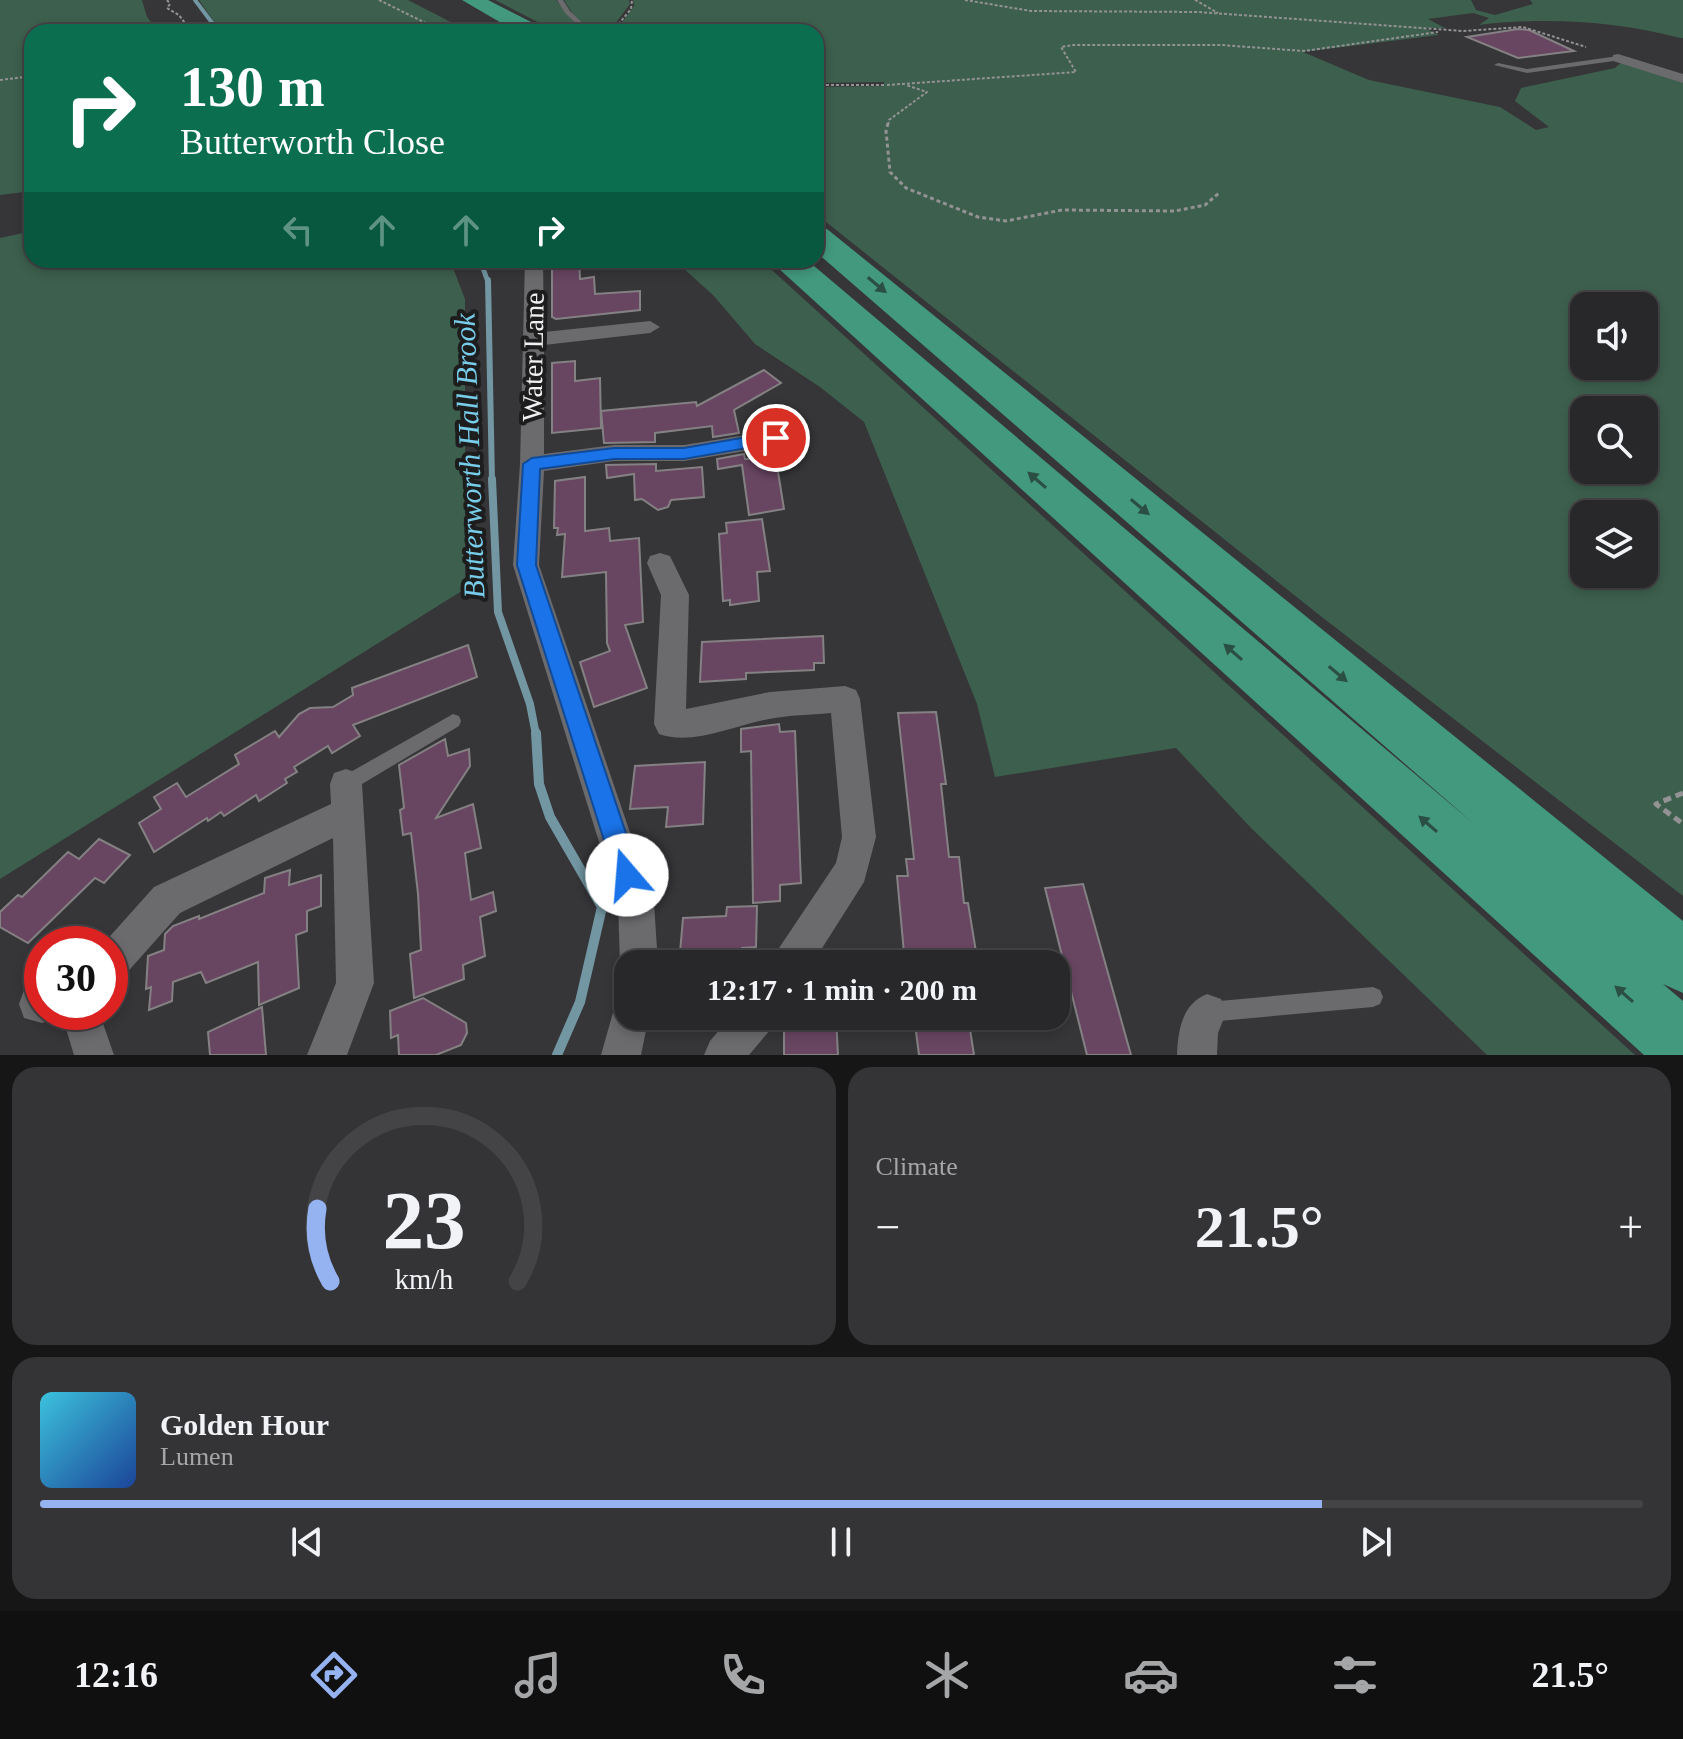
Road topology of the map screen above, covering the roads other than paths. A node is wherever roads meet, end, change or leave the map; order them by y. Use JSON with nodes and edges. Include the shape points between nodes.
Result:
{"nodes":[{"id":1,"x":472,"y":0,"type":"edge"},
{"id":2,"x":560,"y":0,"type":"edge"},
{"id":3,"x":451,"y":8,"type":"dead end"},
{"id":4,"x":480,"y":24,"type":"edge"},
{"id":5,"x":518,"y":24,"type":"edge"},
{"id":6,"x":580,"y":24,"type":"edge"},
{"id":7,"x":1618,"y":58,"type":"joint"},
{"id":8,"x":1498,"y":65,"type":"dead end"},
{"id":9,"x":1683,"y":79,"type":"edge"},
{"id":10,"x":824,"y":243,"type":"edge"},
{"id":11,"x":534,"y":268,"type":"edge"},
{"id":12,"x":797,"y":268,"type":"edge"},
{"id":13,"x":638,"y":335,"type":"dead end"},
{"id":14,"x":532,"y":340,"type":"junction"},
{"id":15,"x":776,"y":438,"type":"dead end"},
{"id":16,"x":532,"y":464,"type":"junction"},
{"id":17,"x":660,"y":563,"type":"dead end"},
{"id":18,"x":453,"y":721,"type":"dead end"},
{"id":19,"x":347,"y":798,"type":"junction"},
{"id":20,"x":1534,"y":839,"type":"junction"},
{"id":21,"x":128,"y":944,"type":"edge"},
{"id":22,"x":638,"y":950,"type":"edge"},
{"id":23,"x":799,"y":950,"type":"edge"},
{"id":24,"x":1683,"y":952,"type":"edge"},
{"id":25,"x":1683,"y":961,"type":"edge"},
{"id":26,"x":1373,"y":997,"type":"dead end"},
{"id":27,"x":1207,"y":1013,"type":"joint"},
{"id":28,"x":86,"y":1030,"type":"edge"},
{"id":29,"x":627,"y":1030,"type":"edge"},
{"id":30,"x":745,"y":1030,"type":"edge"},
{"id":31,"x":1683,"y":1045,"type":"edge"},
{"id":32,"x":94,"y":1055,"type":"edge"},
{"id":33,"x":327,"y":1055,"type":"edge"},
{"id":34,"x":621,"y":1055,"type":"edge"},
{"id":35,"x":724,"y":1055,"type":"edge"},
{"id":36,"x":1197,"y":1055,"type":"edge"}],
"edges":[{"from":1,"to":5,"type":"highway"},
{"from":2,"to":6,"type":"lane"},
{"from":3,"to":4,"type":"highway"},
{"from":7,"to":8,"type":"lane","via":[[1527,71]]},
{"from":7,"to":9,"type":"street"},
{"from":10,"to":20,"type":"highway","one_way":true},
{"from":11,"to":14,"type":"street","name":"Water Lane"},
{"from":31,"to":12,"type":"highway","one_way":true},
{"from":13,"to":14,"type":"street"},
{"from":14,"to":16,"type":"street","name":"Water Lane"},
{"from":15,"to":16,"type":"street","via":[[684,453],[614,453]]},
{"from":16,"to":22,"type":"street","name":"Water Lane","via":[[526,565],[636,903]]},
{"from":17,"to":23,"type":"street","via":[[675,595],[670,724],[770,705],[845,699],[857,848],[852,870]]},
{"from":18,"to":19,"type":"lane"},
{"from":19,"to":21,"type":"street","via":[[167,900]]},
{"from":19,"to":33,"type":"street","via":[[355,983]]},
{"from":20,"to":24,"type":"highway"},
{"from":20,"to":25,"type":"highway"},
{"from":26,"to":27,"type":"lane"},
{"from":27,"to":36,"type":"street","via":[[1198,1030]]},
{"from":28,"to":32,"type":"street"},
{"from":29,"to":34,"type":"street"},
{"from":30,"to":35,"type":"street"}]}
